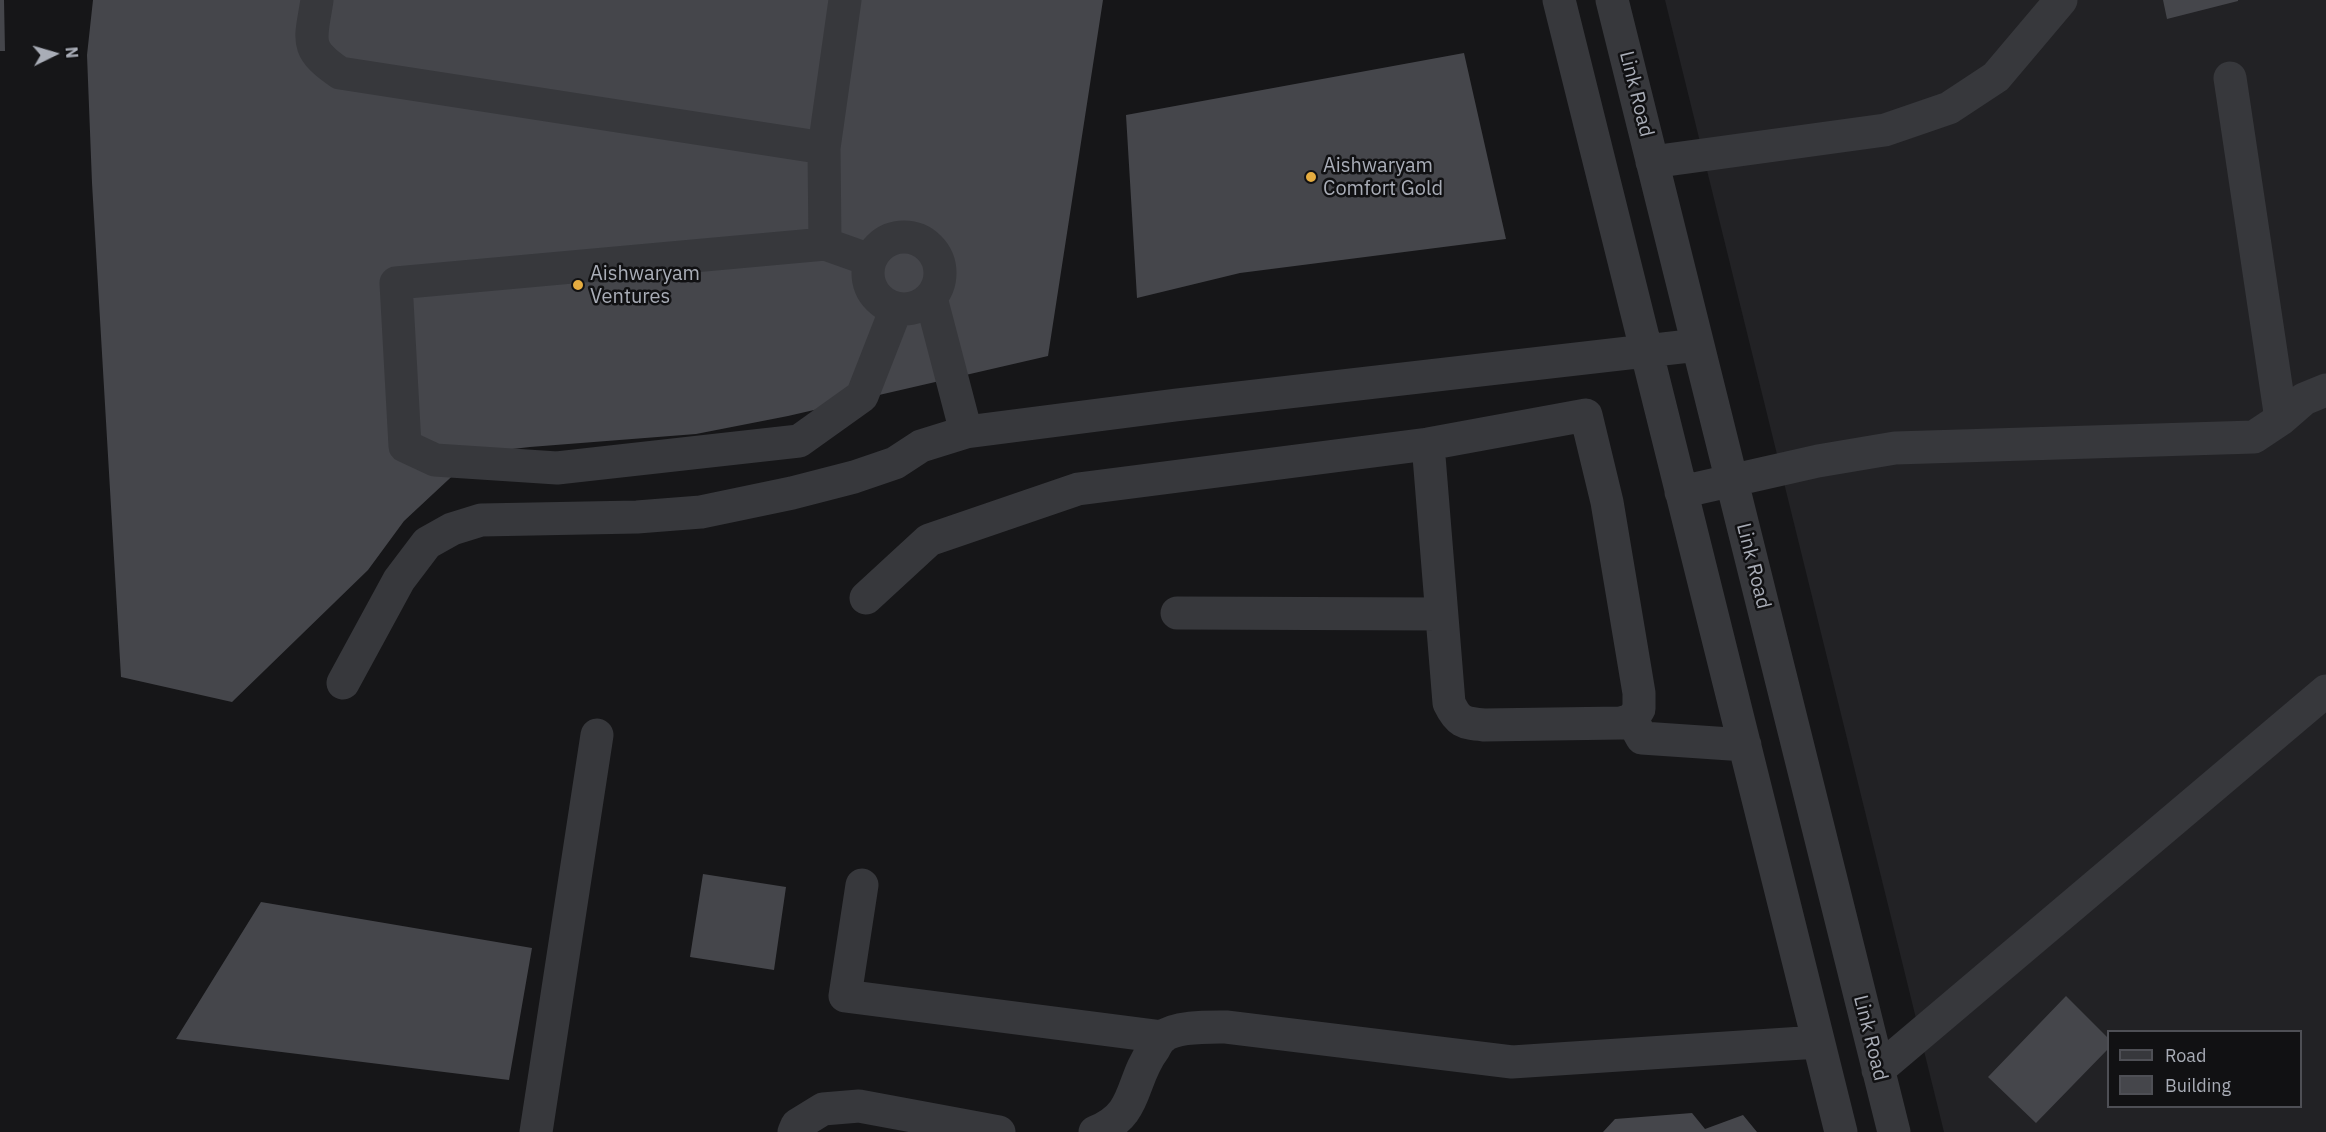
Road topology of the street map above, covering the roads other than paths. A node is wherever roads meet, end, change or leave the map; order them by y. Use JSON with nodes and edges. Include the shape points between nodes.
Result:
{"nodes":[{"id":1,"x":317,"y":0,"type":"edge"},
{"id":2,"x":845,"y":0,"type":"edge"},
{"id":3,"x":1559,"y":0,"type":"edge"},
{"id":4,"x":1612,"y":0,"type":"edge"},
{"id":5,"x":2061,"y":0,"type":"edge"},
{"id":6,"x":2230,"y":78,"type":"dead end"},
{"id":7,"x":825,"y":148,"type":"junction"},
{"id":8,"x":1652,"y":162,"type":"junction"},
{"id":9,"x":825,"y":244,"type":"junction"},
{"id":10,"x":870,"y":260,"type":"junction"},
{"id":11,"x":931,"y":298,"type":"junction"},
{"id":12,"x":897,"y":309,"type":"junction"},
{"id":13,"x":1698,"y":345,"type":"junction"},
{"id":14,"x":1646,"y":350,"type":"junction"},
{"id":15,"x":2326,"y":390,"type":"edge"},
{"id":16,"x":2281,"y":419,"type":"junction"},
{"id":17,"x":966,"y":432,"type":"junction"},
{"id":18,"x":1428,"y":444,"type":"junction"},
{"id":19,"x":1732,"y":480,"type":"junction"},
{"id":20,"x":1681,"y":492,"type":"junction"},
{"id":21,"x":866,"y":598,"type":"dead end"},
{"id":22,"x":1177,"y":613,"type":"dead end"},
{"id":23,"x":1441,"y":614,"type":"junction"},
{"id":24,"x":343,"y":683,"type":"dead end"},
{"id":25,"x":2326,"y":691,"type":"edge"},
{"id":26,"x":1632,"y":720,"type":"junction"},
{"id":27,"x":597,"y":735,"type":"dead end"},
{"id":28,"x":1744,"y":745,"type":"junction"},
{"id":29,"x":862,"y":885,"type":"dead end"},
{"id":30,"x":1163,"y":1037,"type":"junction"},
{"id":31,"x":1818,"y":1042,"type":"junction"},
{"id":32,"x":1878,"y":1070,"type":"junction"},
{"id":33,"x":536,"y":1132,"type":"edge"},
{"id":34,"x":794,"y":1132,"type":"edge"},
{"id":35,"x":999,"y":1132,"type":"edge"},
{"id":36,"x":1095,"y":1132,"type":"edge"},
{"id":37,"x":1841,"y":1132,"type":"edge"},
{"id":38,"x":1894,"y":1132,"type":"edge"}],
"edges":[{"from":1,"to":7,"type":"street","via":[[311,42],[322,61],[340,73]]},
{"from":2,"to":7,"type":"street"},
{"from":3,"to":14,"type":"street"},
{"from":4,"to":8,"type":"street","name":"Link Road"},
{"from":5,"to":8,"type":"street","via":[[1996,77],[1949,108],[1885,130]]},
{"from":6,"to":16,"type":"street"},
{"from":7,"to":9,"type":"street"},
{"from":8,"to":13,"type":"street","name":"Link Road"},
{"from":9,"to":10,"type":"street"},
{"from":9,"to":12,"type":"street","via":[[396,283],[405,446],[435,460],[557,468],[799,441],[862,396]]},
{"from":10,"to":11,"type":"street","via":[[876,250],[895,238],[918,239],[928,245],[935,254],[941,277]]},
{"from":10,"to":12,"type":"street","via":[[868,272],[875,296]]},
{"from":11,"to":12,"type":"street","via":[[909,309]]},
{"from":11,"to":17,"type":"street"},
{"from":13,"to":14,"type":"street"},
{"from":13,"to":19,"type":"street","name":"Link Road"},
{"from":14,"to":17,"type":"street"},
{"from":14,"to":20,"type":"street"},
{"from":15,"to":16,"type":"street","via":[[2304,399]]},
{"from":16,"to":19,"type":"street","via":[[2254,436],[1895,448]]},
{"from":17,"to":24,"type":"street","via":[[921,446],[895,463],[854,477],[701,512],[481,520],[452,529],[427,543],[399,580]]},
{"from":18,"to":21,"type":"street","via":[[1078,489],[929,540]]},
{"from":18,"to":23,"type":"street"},
{"from":18,"to":26,"type":"street","via":[[1586,415],[1607,502],[1639,693],[1639,709]]},
{"from":19,"to":20,"type":"street"},
{"from":19,"to":32,"type":"street","name":"Link Road"},
{"from":20,"to":28,"type":"street"},
{"from":22,"to":23,"type":"street"},
{"from":23,"to":26,"type":"street","via":[[1449,703],[1456,717],[1467,724]]},
{"from":25,"to":32,"type":"street"},
{"from":26,"to":28,"type":"street","via":[[1642,738]]},
{"from":27,"to":33,"type":"street"},
{"from":28,"to":31,"type":"street"},
{"from":29,"to":30,"type":"street","via":[[845,996]]},
{"from":30,"to":31,"type":"street","via":[[1191,1028],[1226,1028],[1512,1062]]},
{"from":30,"to":36,"type":"street","via":[[1145,1061],[1127,1110]]},
{"from":31,"to":37,"type":"street"},
{"from":32,"to":38,"type":"street","name":"Link Road"},
{"from":34,"to":35,"type":"street","via":[[797,1125],[823,1109],[859,1106]]}]}
